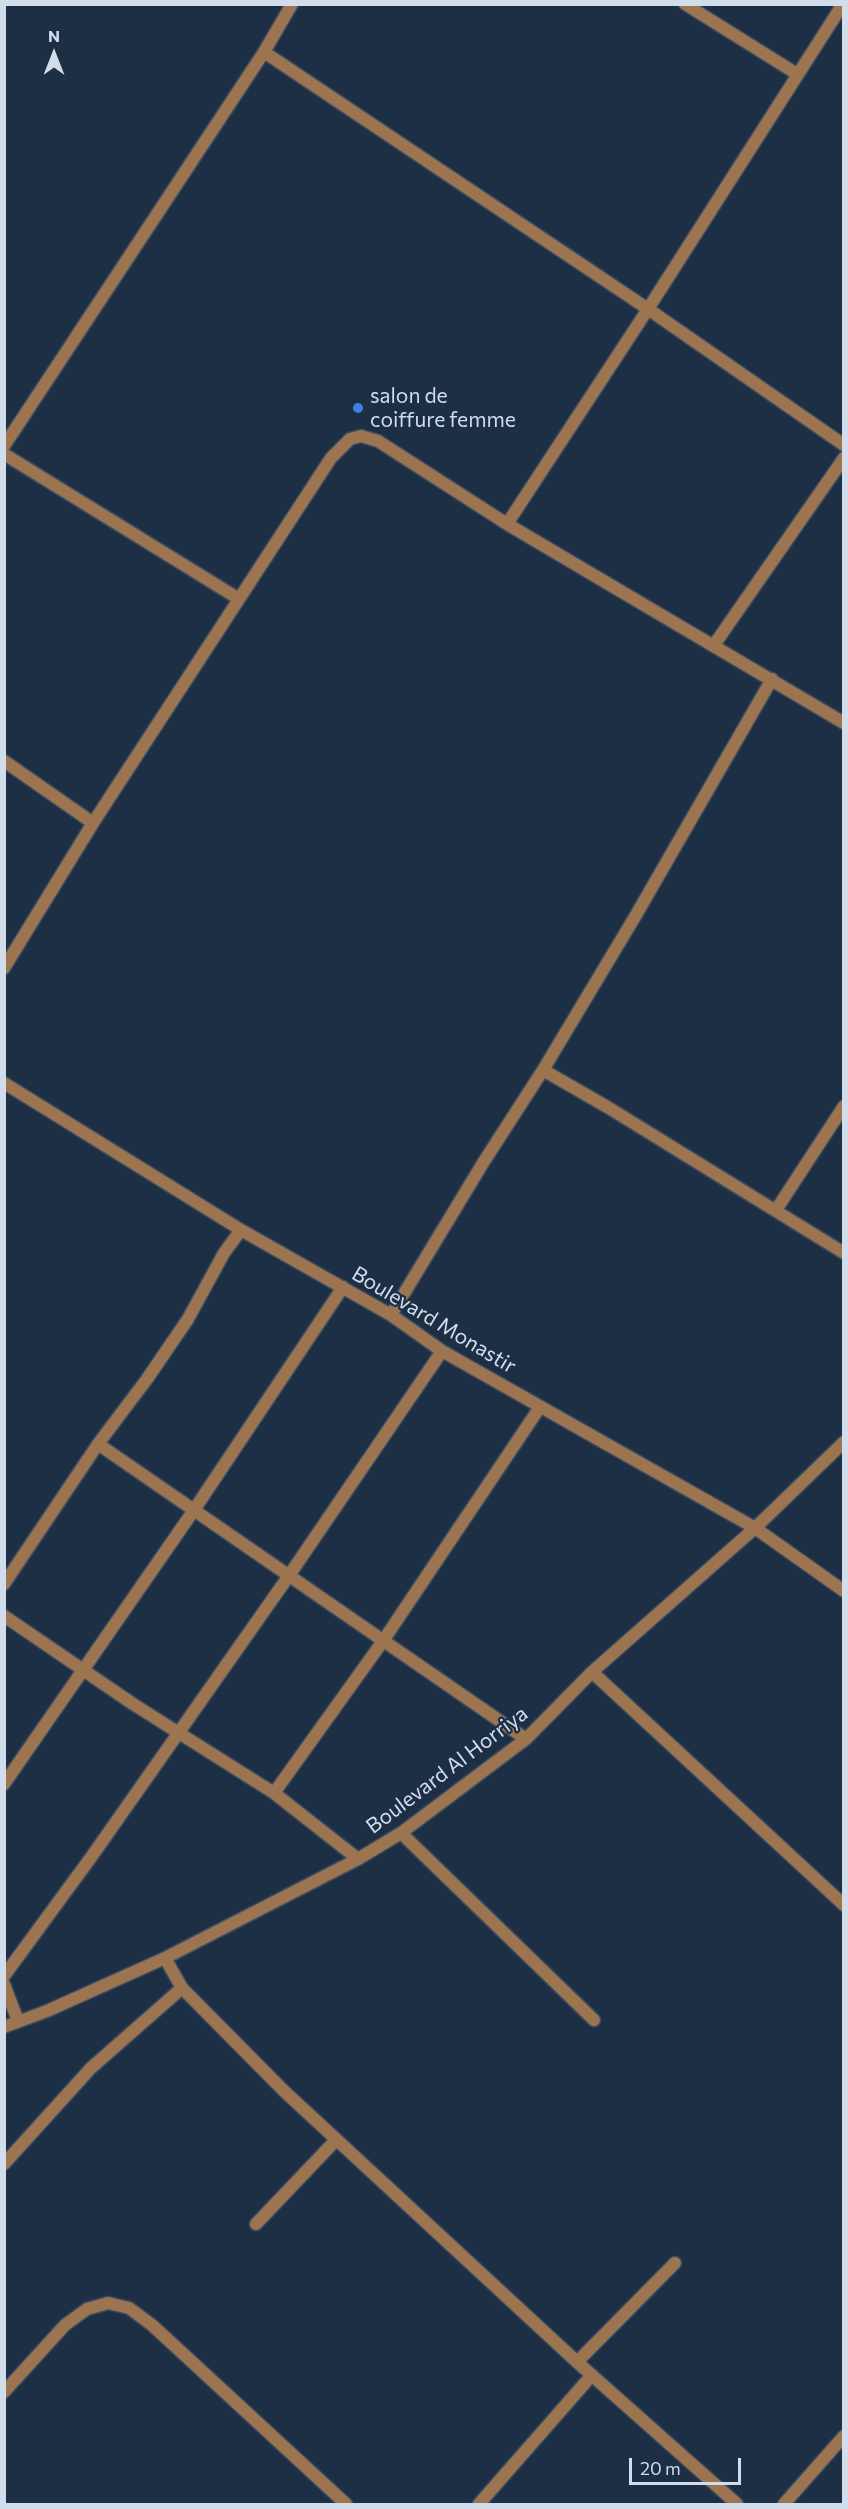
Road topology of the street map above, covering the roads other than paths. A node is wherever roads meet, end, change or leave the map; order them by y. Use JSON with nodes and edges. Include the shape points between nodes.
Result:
{"nodes":[{"id":1,"x":292,"y":4,"type":"edge"},
{"id":2,"x":685,"y":4,"type":"edge"},
{"id":3,"x":843,"y":4,"type":"edge"},
{"id":4,"x":264,"y":52,"type":"junction"},
{"id":5,"x":797,"y":74,"type":"junction"},
{"id":6,"x":648,"y":309,"type":"junction"},
{"id":7,"x":843,"y":445,"type":"edge"},
{"id":8,"x":4,"y":446,"type":"edge"},
{"id":9,"x":4,"y":454,"type":"edge"},
{"id":10,"x":843,"y":458,"type":"edge"},
{"id":11,"x":507,"y":524,"type":"junction"},
{"id":12,"x":239,"y":599,"type":"junction"},
{"id":13,"x":714,"y":645,"type":"junction"},
{"id":14,"x":772,"y":679,"type":"junction"},
{"id":15,"x":843,"y":723,"type":"edge"},
{"id":16,"x":4,"y":761,"type":"edge"},
{"id":17,"x":93,"y":823,"type":"junction"},
{"id":18,"x":4,"y":968,"type":"edge"},
{"id":19,"x":543,"y":1070,"type":"junction"},
{"id":20,"x":4,"y":1083,"type":"edge"},
{"id":21,"x":843,"y":1106,"type":"edge"},
{"id":22,"x":776,"y":1210,"type":"junction"},
{"id":23,"x":241,"y":1230,"type":"junction"},
{"id":24,"x":843,"y":1253,"type":"edge"},
{"id":25,"x":343,"y":1287,"type":"junction"},
{"id":26,"x":391,"y":1315,"type":"junction"},
{"id":27,"x":442,"y":1351,"type":"junction"},
{"id":28,"x":540,"y":1407,"type":"junction"},
{"id":29,"x":843,"y":1442,"type":"edge"},
{"id":30,"x":99,"y":1444,"type":"junction"},
{"id":31,"x":194,"y":1510,"type":"junction"},
{"id":32,"x":755,"y":1528,"type":"junction"},
{"id":33,"x":288,"y":1576,"type":"junction"},
{"id":34,"x":4,"y":1584,"type":"edge"},
{"id":35,"x":843,"y":1591,"type":"edge"},
{"id":36,"x":4,"y":1616,"type":"edge"},
{"id":37,"x":383,"y":1641,"type":"junction"},
{"id":38,"x":83,"y":1670,"type":"junction"},
{"id":39,"x":592,"y":1672,"type":"junction"},
{"id":40,"x":179,"y":1732,"type":"junction"},
{"id":41,"x":526,"y":1739,"type":"junction"},
{"id":42,"x":4,"y":1784,"type":"edge"},
{"id":43,"x":274,"y":1792,"type":"junction"},
{"id":44,"x":401,"y":1833,"type":"junction"},
{"id":45,"x":358,"y":1859,"type":"junction"},
{"id":46,"x":843,"y":1905,"type":"edge"},
{"id":47,"x":165,"y":1958,"type":"junction"},
{"id":48,"x":4,"y":1976,"type":"edge"},
{"id":49,"x":4,"y":1984,"type":"edge"},
{"id":50,"x":183,"y":1988,"type":"junction"},
{"id":51,"x":594,"y":2020,"type":"dead end"},
{"id":52,"x":18,"y":2021,"type":"junction"},
{"id":53,"x":4,"y":2027,"type":"edge"},
{"id":54,"x":336,"y":2140,"type":"junction"},
{"id":55,"x":4,"y":2164,"type":"edge"},
{"id":56,"x":256,"y":2224,"type":"dead end"},
{"id":57,"x":675,"y":2263,"type":"dead end"},
{"id":58,"x":578,"y":2362,"type":"junction"},
{"id":59,"x":592,"y":2375,"type":"junction"},
{"id":60,"x":4,"y":2392,"type":"edge"},
{"id":61,"x":843,"y":2436,"type":"edge"},
{"id":62,"x":346,"y":2505,"type":"edge"},
{"id":63,"x":479,"y":2505,"type":"edge"},
{"id":64,"x":736,"y":2505,"type":"edge"},
{"id":65,"x":784,"y":2505,"type":"edge"}],
"edges":[{"from":1,"to":4,"type":"street"},
{"from":2,"to":5,"type":"street"},
{"from":3,"to":5,"type":"street"},
{"from":4,"to":6,"type":"street"},
{"from":4,"to":8,"type":"street"},
{"from":5,"to":6,"type":"street"},
{"from":6,"to":7,"type":"street"},
{"from":6,"to":11,"type":"street"},
{"from":9,"to":12,"type":"street"},
{"from":10,"to":13,"type":"street"},
{"from":11,"to":12,"type":"street","via":[[378,441],[361,436],[350,439],[331,458]]},
{"from":11,"to":13,"type":"street"},
{"from":12,"to":17,"type":"street"},
{"from":13,"to":14,"type":"street"},
{"from":14,"to":15,"type":"street"},
{"from":14,"to":19,"type":"street"},
{"from":16,"to":17,"type":"street"},
{"from":17,"to":18,"type":"street"},
{"from":19,"to":22,"type":"street"},
{"from":19,"to":26,"type":"street"},
{"from":20,"to":23,"type":"street","name":"Boulevard Monastir"},
{"from":21,"to":22,"type":"street"},
{"from":22,"to":24,"type":"street"},
{"from":23,"to":25,"type":"street","name":"Boulevard Monastir"},
{"from":23,"to":30,"type":"street","via":[[182,1327]]},
{"from":25,"to":26,"type":"street","name":"Boulevard Monastir"},
{"from":25,"to":31,"type":"street"},
{"from":26,"to":27,"type":"street","name":"Boulevard Monastir"},
{"from":27,"to":28,"type":"street","name":"Boulevard Monastir"},
{"from":27,"to":33,"type":"street"},
{"from":28,"to":32,"type":"street","name":"Boulevard Monastir"},
{"from":28,"to":37,"type":"street"},
{"from":29,"to":32,"type":"street","name":"Boulevard Al Horriya"},
{"from":30,"to":31,"type":"street"},
{"from":30,"to":34,"type":"street"},
{"from":31,"to":33,"type":"street"},
{"from":31,"to":38,"type":"street"},
{"from":32,"to":35,"type":"street","name":"Boulevard Monastir"},
{"from":32,"to":39,"type":"street","name":"Boulevard Al Horriya"},
{"from":33,"to":37,"type":"street"},
{"from":33,"to":40,"type":"street"},
{"from":36,"to":38,"type":"street"},
{"from":37,"to":41,"type":"street"},
{"from":37,"to":43,"type":"street"},
{"from":38,"to":40,"type":"street"},
{"from":38,"to":42,"type":"street"},
{"from":39,"to":41,"type":"street","name":"Boulevard Al Horriya"},
{"from":39,"to":46,"type":"street"},
{"from":40,"to":43,"type":"street"},
{"from":40,"to":48,"type":"street"},
{"from":41,"to":44,"type":"street","name":"Boulevard Al Horriya"},
{"from":43,"to":45,"type":"street"},
{"from":44,"to":45,"type":"street","name":"Boulevard Al Horriya"},
{"from":44,"to":51,"type":"street"},
{"from":45,"to":47,"type":"street","name":"Boulevard Al Horriya"},
{"from":47,"to":50,"type":"street"},
{"from":47,"to":52,"type":"street","name":"Boulevard Al Horriya"},
{"from":49,"to":52,"type":"street"},
{"from":50,"to":54,"type":"street"},
{"from":50,"to":55,"type":"street","via":[[91,2068]]},
{"from":52,"to":53,"type":"street","name":"Boulevard Al Horriya"},
{"from":54,"to":56,"type":"street"},
{"from":54,"to":58,"type":"street"},
{"from":57,"to":58,"type":"street"},
{"from":58,"to":59,"type":"street"},
{"from":59,"to":63,"type":"street"},
{"from":59,"to":64,"type":"street"},
{"from":60,"to":62,"type":"street","via":[[64,2325],[87,2309],[108,2303],[129,2308]]},
{"from":61,"to":65,"type":"street"}]}
